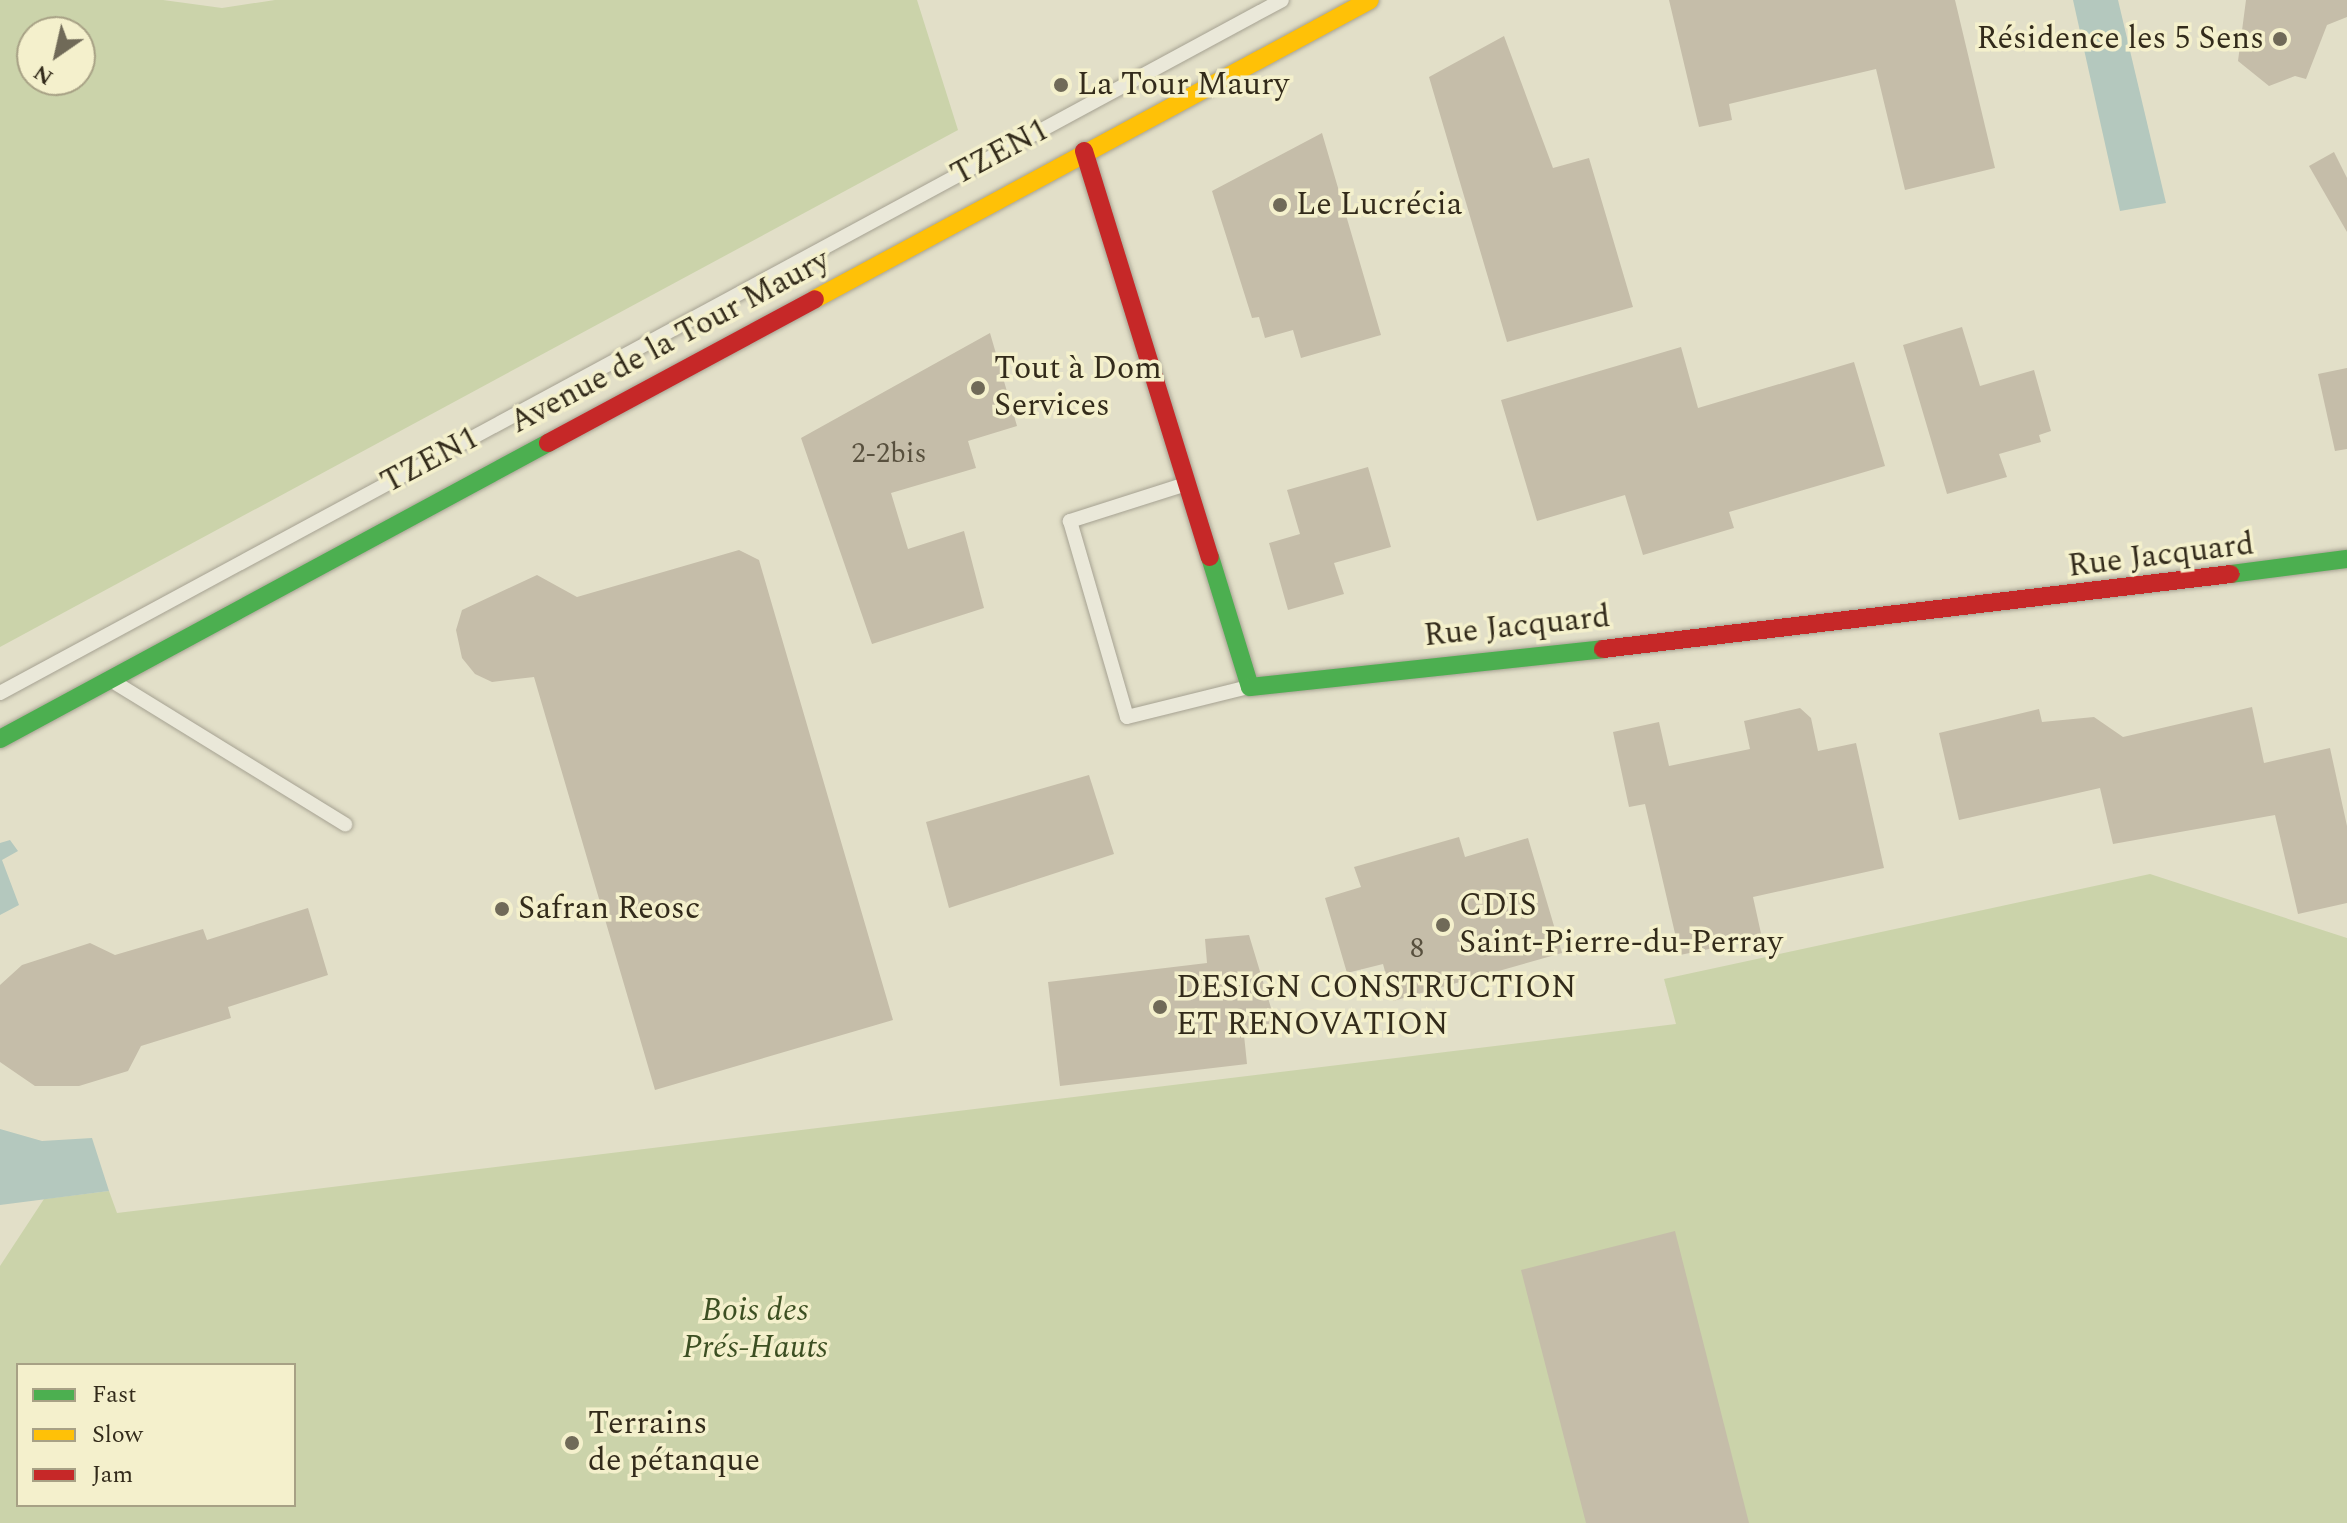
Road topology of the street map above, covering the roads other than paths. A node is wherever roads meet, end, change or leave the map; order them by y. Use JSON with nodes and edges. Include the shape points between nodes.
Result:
{"nodes":[{"id":1,"x":1282,"y":0,"type":"edge"},
{"id":2,"x":1370,"y":0,"type":"edge"},
{"id":3,"x":1084,"y":151,"type":"junction"},
{"id":4,"x":1187,"y":484,"type":"junction"},
{"id":5,"x":2347,"y":559,"type":"edge"},
{"id":6,"x":110,"y":679,"type":"junction"},
{"id":7,"x":1250,"y":687,"type":"junction"},
{"id":8,"x":0,"y":693,"type":"edge"},
{"id":9,"x":0,"y":739,"type":"edge"},
{"id":10,"x":345,"y":824,"type":"dead end"}],
"edges":[{"from":1,"to":8,"type":"lane","name":"TZEN1"},
{"from":2,"to":3,"type":"street","name":"Avenue de la Tour Maury"},
{"from":3,"to":4,"type":"street"},
{"from":3,"to":6,"type":"street","name":"Avenue de la Tour Maury"},
{"from":4,"to":7,"type":"street"},
{"from":4,"to":7,"type":"lane","via":[[1070,521],[1127,717]]},
{"from":5,"to":7,"type":"street","name":"Rue Jacquard","via":[[1947,612]]},
{"from":6,"to":9,"type":"street","name":"Avenue de la Tour Maury"},
{"from":6,"to":10,"type":"lane"}]}
